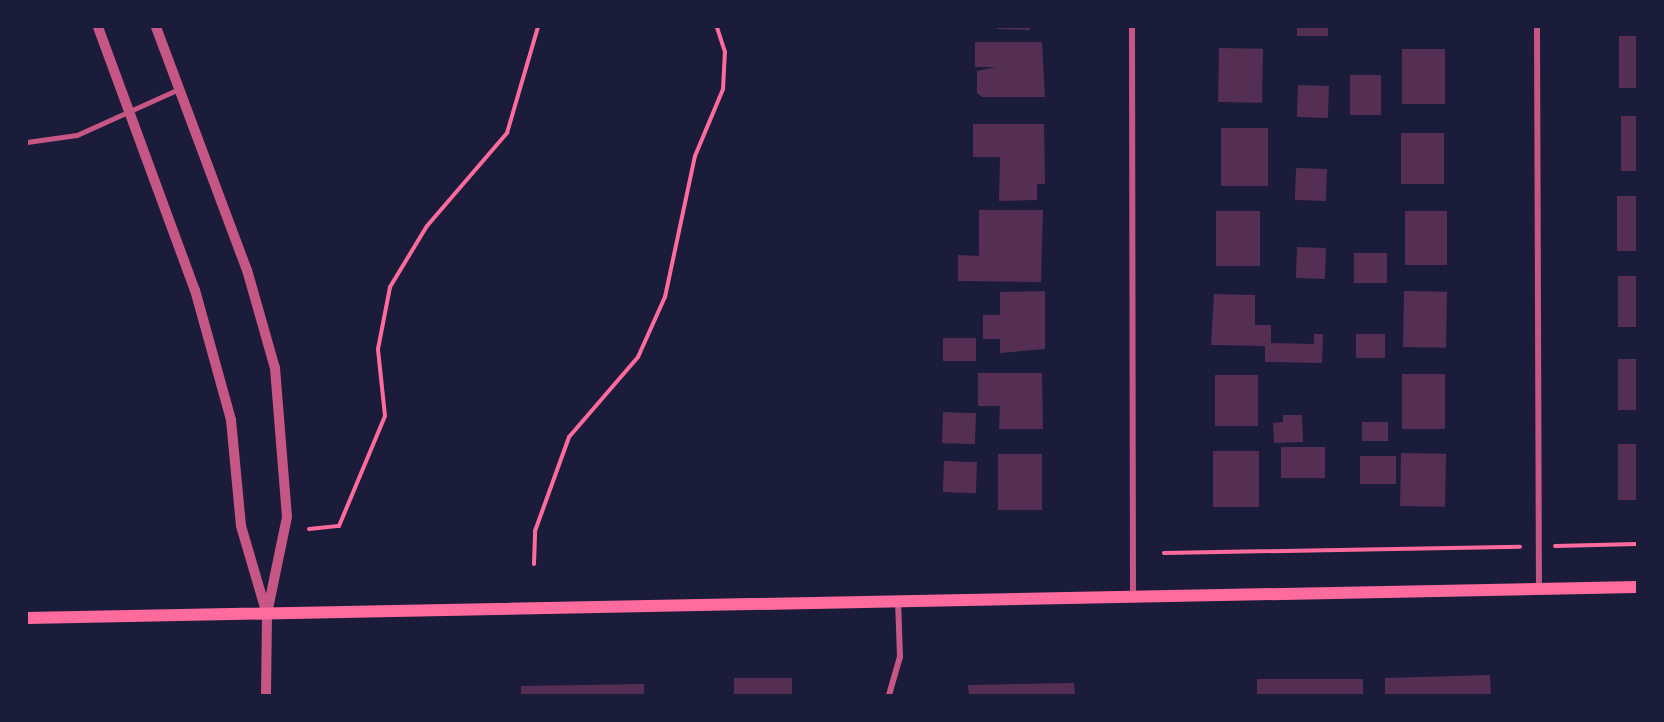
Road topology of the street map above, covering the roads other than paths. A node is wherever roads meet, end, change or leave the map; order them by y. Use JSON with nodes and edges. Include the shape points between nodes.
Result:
{"nodes":[{"id":1,"x":98,"y":27,"type":"edge"},
{"id":2,"x":156,"y":27,"type":"edge"},
{"id":3,"x":1132,"y":27,"type":"edge"},
{"id":4,"x":1537,"y":27,"type":"edge"},
{"id":5,"x":181,"y":88,"type":"junction"},
{"id":6,"x":129,"y":112,"type":"junction"},
{"id":7,"x":27,"y":142,"type":"edge"},
{"id":8,"x":1637,"y":587,"type":"edge"},
{"id":9,"x":1539,"y":590,"type":"junction"},
{"id":10,"x":1133,"y":599,"type":"junction"},
{"id":11,"x":898,"y":600,"type":"junction"},
{"id":12,"x":267,"y":614,"type":"junction"},
{"id":13,"x":27,"y":618,"type":"edge"},
{"id":14,"x":266,"y":695,"type":"edge"},
{"id":15,"x":889,"y":695,"type":"edge"}],
"edges":[{"from":1,"to":6,"type":"street"},
{"from":2,"to":5,"type":"street"},
{"from":3,"to":10,"type":"street"},
{"from":4,"to":9,"type":"street"},
{"from":5,"to":6,"type":"lane"},
{"from":5,"to":12,"type":"street","via":[[247,270],[275,368],[287,517]]},
{"from":6,"to":7,"type":"lane","via":[[76,135]]},
{"from":6,"to":12,"type":"street","via":[[195,290],[231,420],[241,526]]},
{"from":8,"to":9,"type":"main road"},
{"from":9,"to":10,"type":"main road"},
{"from":10,"to":11,"type":"main road"},
{"from":11,"to":12,"type":"main road"},
{"from":11,"to":15,"type":"street","via":[[900,657]]},
{"from":12,"to":13,"type":"main road"},
{"from":12,"to":14,"type":"street"}]}
